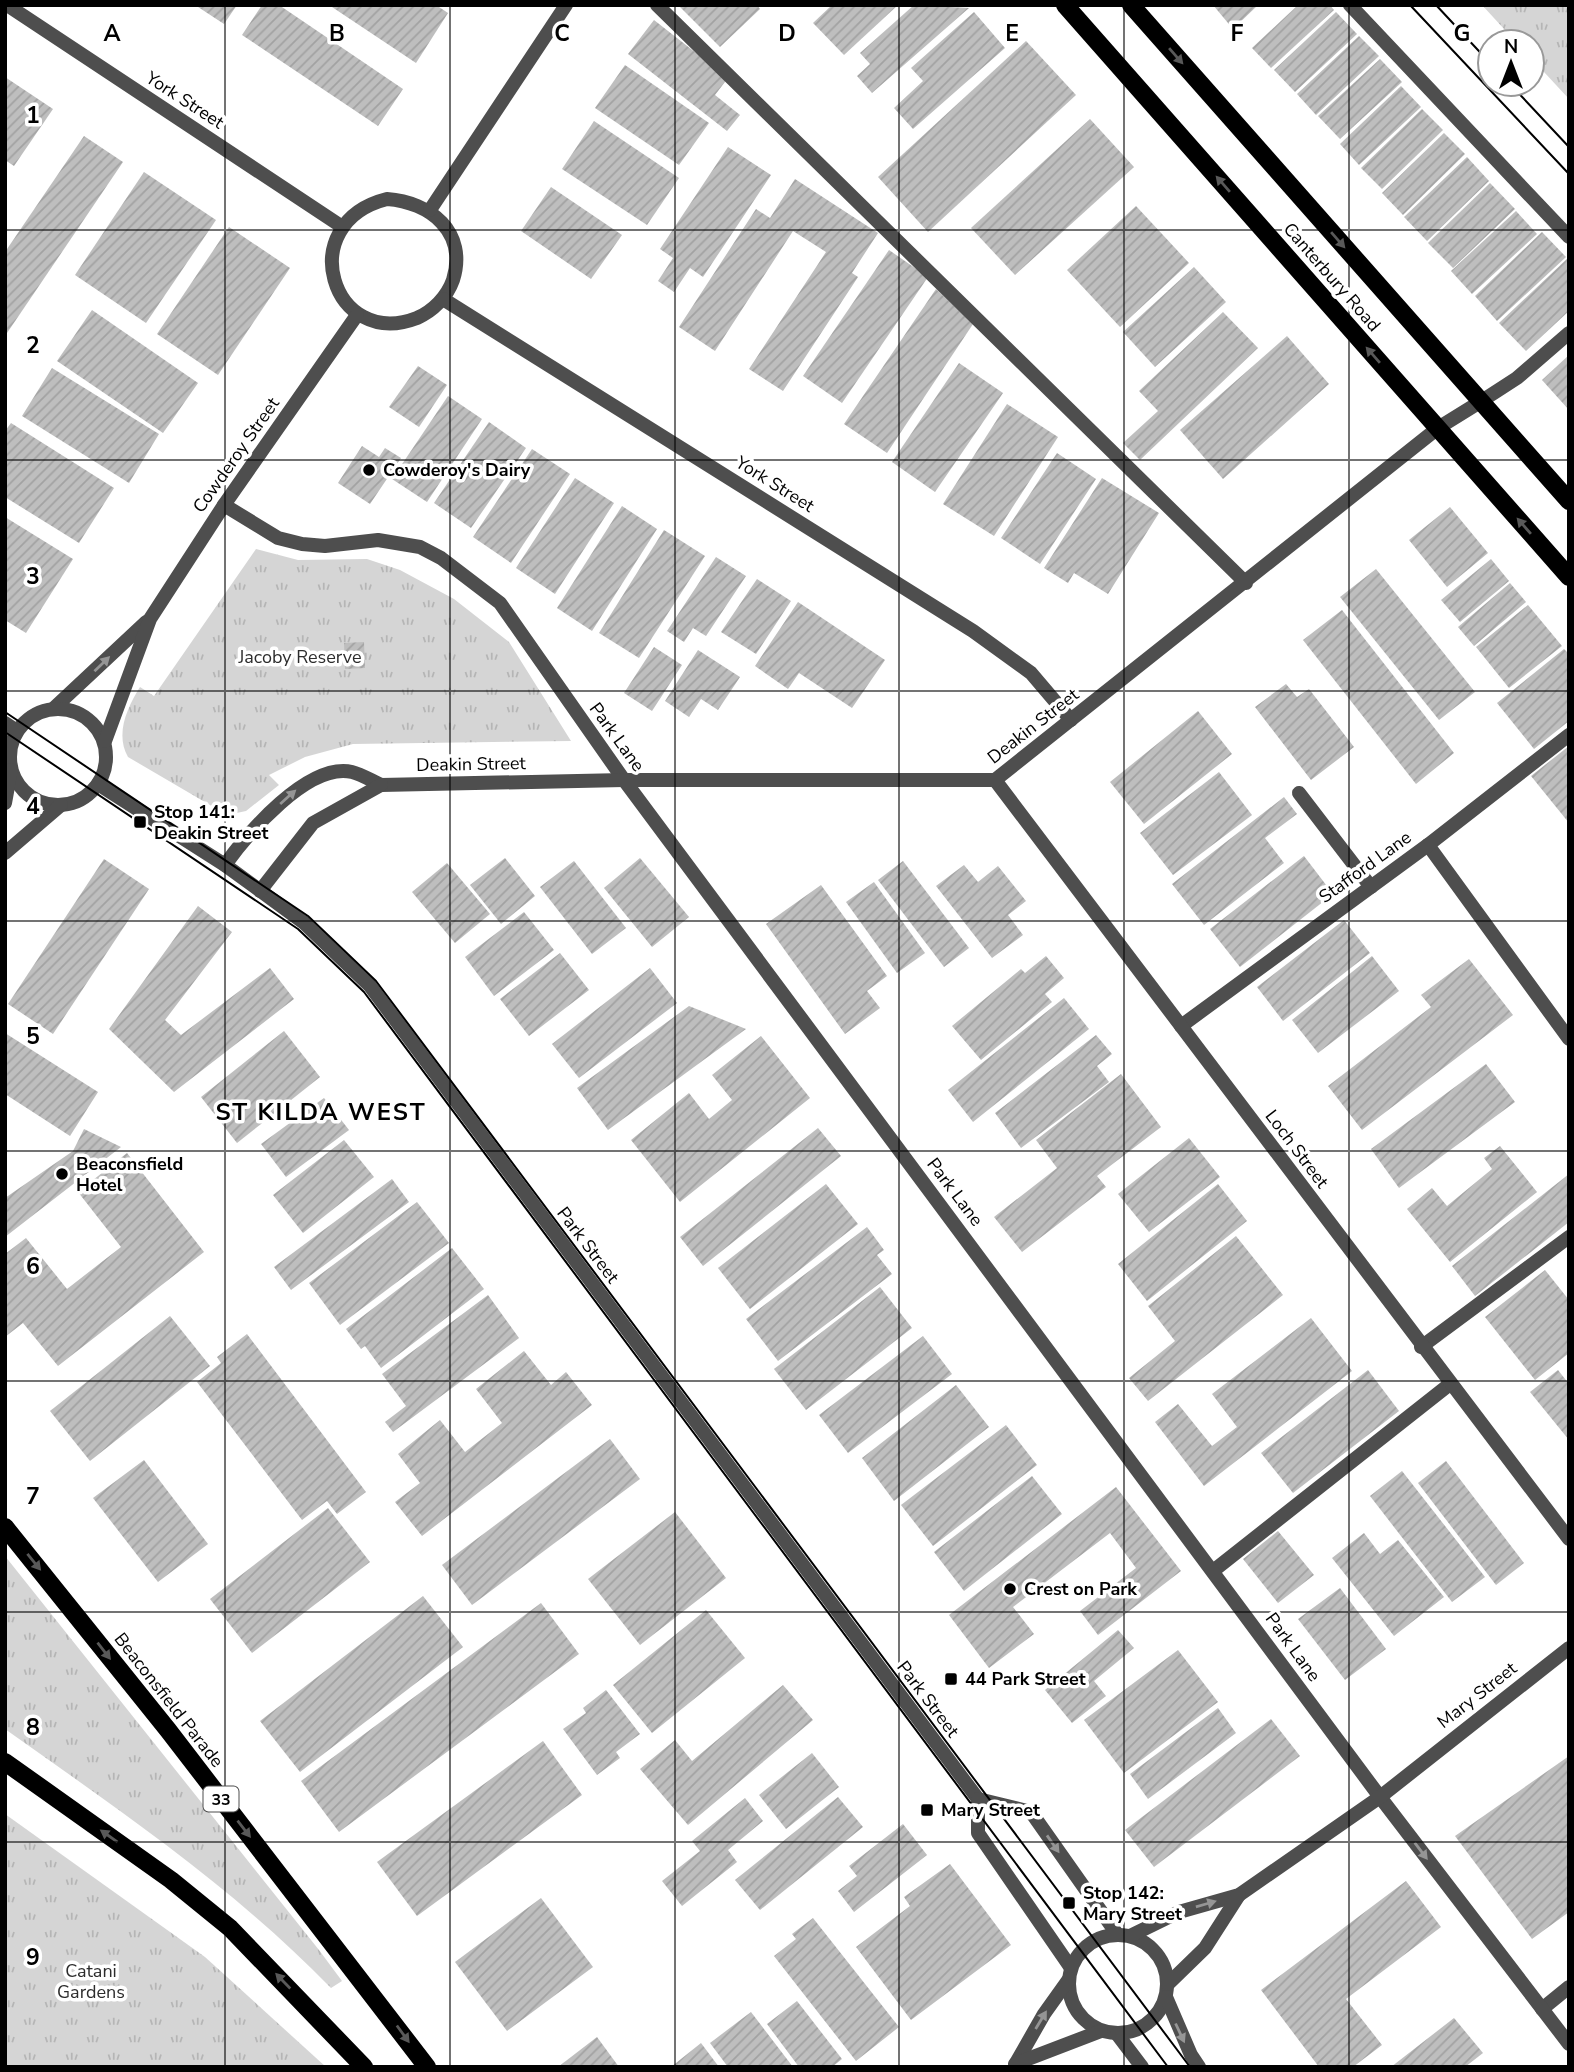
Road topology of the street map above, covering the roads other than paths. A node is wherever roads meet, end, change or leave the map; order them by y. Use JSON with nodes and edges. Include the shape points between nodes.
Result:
{"nodes":[{"id":1,"x":7,"y":5,"type":"edge"},
{"id":2,"x":566,"y":5,"type":"edge"},
{"id":3,"x":657,"y":5,"type":"edge"},
{"id":4,"x":1065,"y":5,"type":"edge"},
{"id":5,"x":1131,"y":5,"type":"edge"},
{"id":6,"x":1350,"y":5,"type":"edge"},
{"id":7,"x":430,"y":210,"type":"junction"},
{"id":8,"x":341,"y":226,"type":"junction"},
{"id":9,"x":1569,"y":237,"type":"edge"},
{"id":10,"x":443,"y":299,"type":"junction"},
{"id":11,"x":357,"y":315,"type":"junction"},
{"id":12,"x":1569,"y":333,"type":"edge"},
{"id":13,"x":1480,"y":402,"type":"junction"},
{"id":14,"x":1438,"y":428,"type":"junction"},
{"id":15,"x":1569,"y":501,"type":"edge"},
{"id":16,"x":224,"y":505,"type":"junction"},
{"id":17,"x":1569,"y":577,"type":"edge"},
{"id":18,"x":1246,"y":583,"type":"junction"},
{"id":19,"x":150,"y":619,"type":"junction"},
{"id":20,"x":54,"y":708,"type":"junction"},
{"id":21,"x":1071,"y":720,"type":"junction"},
{"id":22,"x":11,"y":727,"type":"edge"},
{"id":23,"x":1569,"y":735,"type":"edge"},
{"id":24,"x":105,"y":741,"type":"junction"},
{"id":25,"x":11,"y":769,"type":"junction"},
{"id":26,"x":624,"y":780,"type":"junction"},
{"id":27,"x":995,"y":780,"type":"junction"},
{"id":28,"x":98,"y":784,"type":"junction"},
{"id":29,"x":382,"y":785,"type":"junction"},
{"id":30,"x":1299,"y":793,"type":"dead end"},
{"id":31,"x":5,"y":803,"type":"edge"},
{"id":32,"x":61,"y":805,"type":"junction"},
{"id":33,"x":1428,"y":845,"type":"junction"},
{"id":34,"x":5,"y":853,"type":"edge"},
{"id":35,"x":225,"y":866,"type":"junction"},
{"id":36,"x":1371,"y":887,"type":"junction"},
{"id":37,"x":260,"y":891,"type":"junction"},
{"id":38,"x":1181,"y":1026,"type":"junction"},
{"id":39,"x":1569,"y":1040,"type":"edge"},
{"id":40,"x":1569,"y":1237,"type":"edge"},
{"id":41,"x":1421,"y":1347,"type":"junction"},
{"id":42,"x":1450,"y":1384,"type":"junction"},
{"id":43,"x":5,"y":1527,"type":"edge"},
{"id":44,"x":1569,"y":1539,"type":"edge"},
{"id":45,"x":1213,"y":1571,"type":"junction"},
{"id":46,"x":1569,"y":1647,"type":"edge"},
{"id":47,"x":5,"y":1762,"type":"edge"},
{"id":48,"x":1380,"y":1797,"type":"junction"},
{"id":49,"x":978,"y":1799,"type":"junction"},
{"id":50,"x":1239,"y":1895,"type":"junction"},
{"id":51,"x":1124,"y":1935,"type":"junction"},
{"id":52,"x":1070,"y":1974,"type":"junction"},
{"id":53,"x":1569,"y":1987,"type":"edge"},
{"id":54,"x":1167,"y":1990,"type":"junction"},
{"id":55,"x":1542,"y":2009,"type":"junction"},
{"id":56,"x":1101,"y":2031,"type":"junction"},
{"id":57,"x":1117,"y":2034,"type":"junction"},
{"id":58,"x":1569,"y":2044,"type":"edge"},
{"id":59,"x":1014,"y":2065,"type":"edge"},
{"id":60,"x":365,"y":2067,"type":"edge"},
{"id":61,"x":427,"y":2067,"type":"edge"},
{"id":62,"x":1142,"y":2067,"type":"edge"},
{"id":63,"x":1199,"y":2067,"type":"edge"}],
"edges":[{"from":1,"to":8,"type":"street","name":"York Street"},
{"from":2,"to":7,"type":"street"},
{"from":3,"to":18,"type":"street"},
{"from":14,"to":4,"type":"main road","name":"Canterbury Road","one_way":true},
{"from":5,"to":13,"type":"main road","name":"Canterbury Road","one_way":true},
{"from":6,"to":9,"type":"street"},
{"from":7,"to":8,"type":"street","via":[[387,199],[369,204]]},
{"from":7,"to":10,"type":"street","via":[[451,237],[456,259],[453,280]]},
{"from":8,"to":11,"type":"street","via":[[331,266],[336,286]]},
{"from":10,"to":11,"type":"street","via":[[427,314],[407,322],[385,323]]},
{"from":10,"to":21,"type":"street","name":"York Street","via":[[972,631],[1031,673]]},
{"from":11,"to":16,"type":"street","name":"Cowderoy Street"},
{"from":12,"to":13,"type":"street","name":"Deakin Street","via":[[1517,378]]},
{"from":13,"to":14,"type":"street","name":"Deakin Street"},
{"from":13,"to":15,"type":"main road","name":"Canterbury Road"},
{"from":17,"to":14,"type":"main road","name":"Canterbury Road","one_way":true},
{"from":14,"to":18,"type":"street","name":"Deakin Street"},
{"from":16,"to":19,"type":"street","name":"Cowderoy Street"},
{"from":16,"to":26,"type":"street","name":"Park Lane","via":[[290,542],[326,546],[393,541],[441,558],[500,603]]},
{"from":18,"to":21,"type":"street","name":"Deakin Street"},
{"from":20,"to":19,"type":"street","name":"Cowderoy Street","one_way":true},
{"from":19,"to":24,"type":"street","name":"Cowderoy Street"},
{"from":20,"to":22,"type":"street"},
{"from":20,"to":24,"type":"street","via":[[79,712]]},
{"from":21,"to":27,"type":"street","name":"Deakin Street"},
{"from":22,"to":25,"type":"street"},
{"from":23,"to":33,"type":"street","name":"Stafford Lane"},
{"from":24,"to":28,"type":"street","via":[[106,765]]},
{"from":25,"to":31,"type":"street"},
{"from":25,"to":32,"type":"street","via":[[16,782],[35,800]]},
{"from":26,"to":27,"type":"street","name":"Deakin Street"},
{"from":26,"to":29,"type":"street","name":"Deakin Street"},
{"from":26,"to":45,"type":"street","name":"Park Lane"},
{"from":27,"to":38,"type":"street","name":"Loch Street"},
{"from":28,"to":32,"type":"street","via":[[83,798]]},
{"from":28,"to":35,"type":"street","name":"Park Street"},
{"from":35,"to":29,"type":"street","name":"Deakin Street","one_way":true,"via":[[303,785],[350,771]]},
{"from":29,"to":37,"type":"street","name":"Deakin Street","via":[[313,823]]},
{"from":30,"to":36,"type":"street"},
{"from":32,"to":34,"type":"street"},
{"from":33,"to":36,"type":"street","name":"Stafford Lane"},
{"from":33,"to":39,"type":"street"},
{"from":35,"to":37,"type":"street","name":"Park Street"},
{"from":36,"to":38,"type":"street","name":"Stafford Lane"},
{"from":37,"to":49,"type":"street","name":"Park Street","via":[[303,922],[370,986]]},
{"from":38,"to":41,"type":"street","name":"Loch Street"},
{"from":40,"to":41,"type":"street"},
{"from":41,"to":42,"type":"street","name":"Loch Street"},
{"from":42,"to":44,"type":"street","name":"Loch Street"},
{"from":42,"to":45,"type":"street"},
{"from":43,"to":61,"type":"main road","name":"Beaconsfield Parade","number":"33","one_way":true},
{"from":45,"to":48,"type":"street","name":"Park Lane"},
{"from":46,"to":48,"type":"street","name":"Mary Street"},
{"from":60,"to":47,"type":"main road","one_way":true,"via":[[230,1928],[171,1880]]},
{"from":48,"to":50,"type":"street","name":"Mary Street"},
{"from":48,"to":55,"type":"street","name":"Park Lane","one_way":true},
{"from":49,"to":51,"type":"street","one_way":true,"via":[[1031,1812]]},
{"from":49,"to":52,"type":"street","via":[[978,1833]]},
{"from":51,"to":50,"type":"street","name":"Mary Street","one_way":true,"via":[[1179,1912]]},
{"from":50,"to":54,"type":"street","name":"Mary Street","via":[[1205,1948]]},
{"from":51,"to":52,"type":"street","via":[[1088,1944]]},
{"from":51,"to":54,"type":"street","via":[[1145,1942],[1157,1953],[1165,1968]]},
{"from":52,"to":56,"type":"street","via":[[1076,2010]]},
{"from":59,"to":52,"type":"street","one_way":true},
{"from":53,"to":55,"type":"street"},
{"from":54,"to":57,"type":"street","via":[[1161,2009],[1145,2026]]},
{"from":54,"to":63,"type":"street","one_way":true,"via":[[1180,2034]]},
{"from":55,"to":58,"type":"street","name":"Park Lane"},
{"from":56,"to":57,"type":"street"},
{"from":56,"to":59,"type":"street"},
{"from":57,"to":62,"type":"street"}]}
